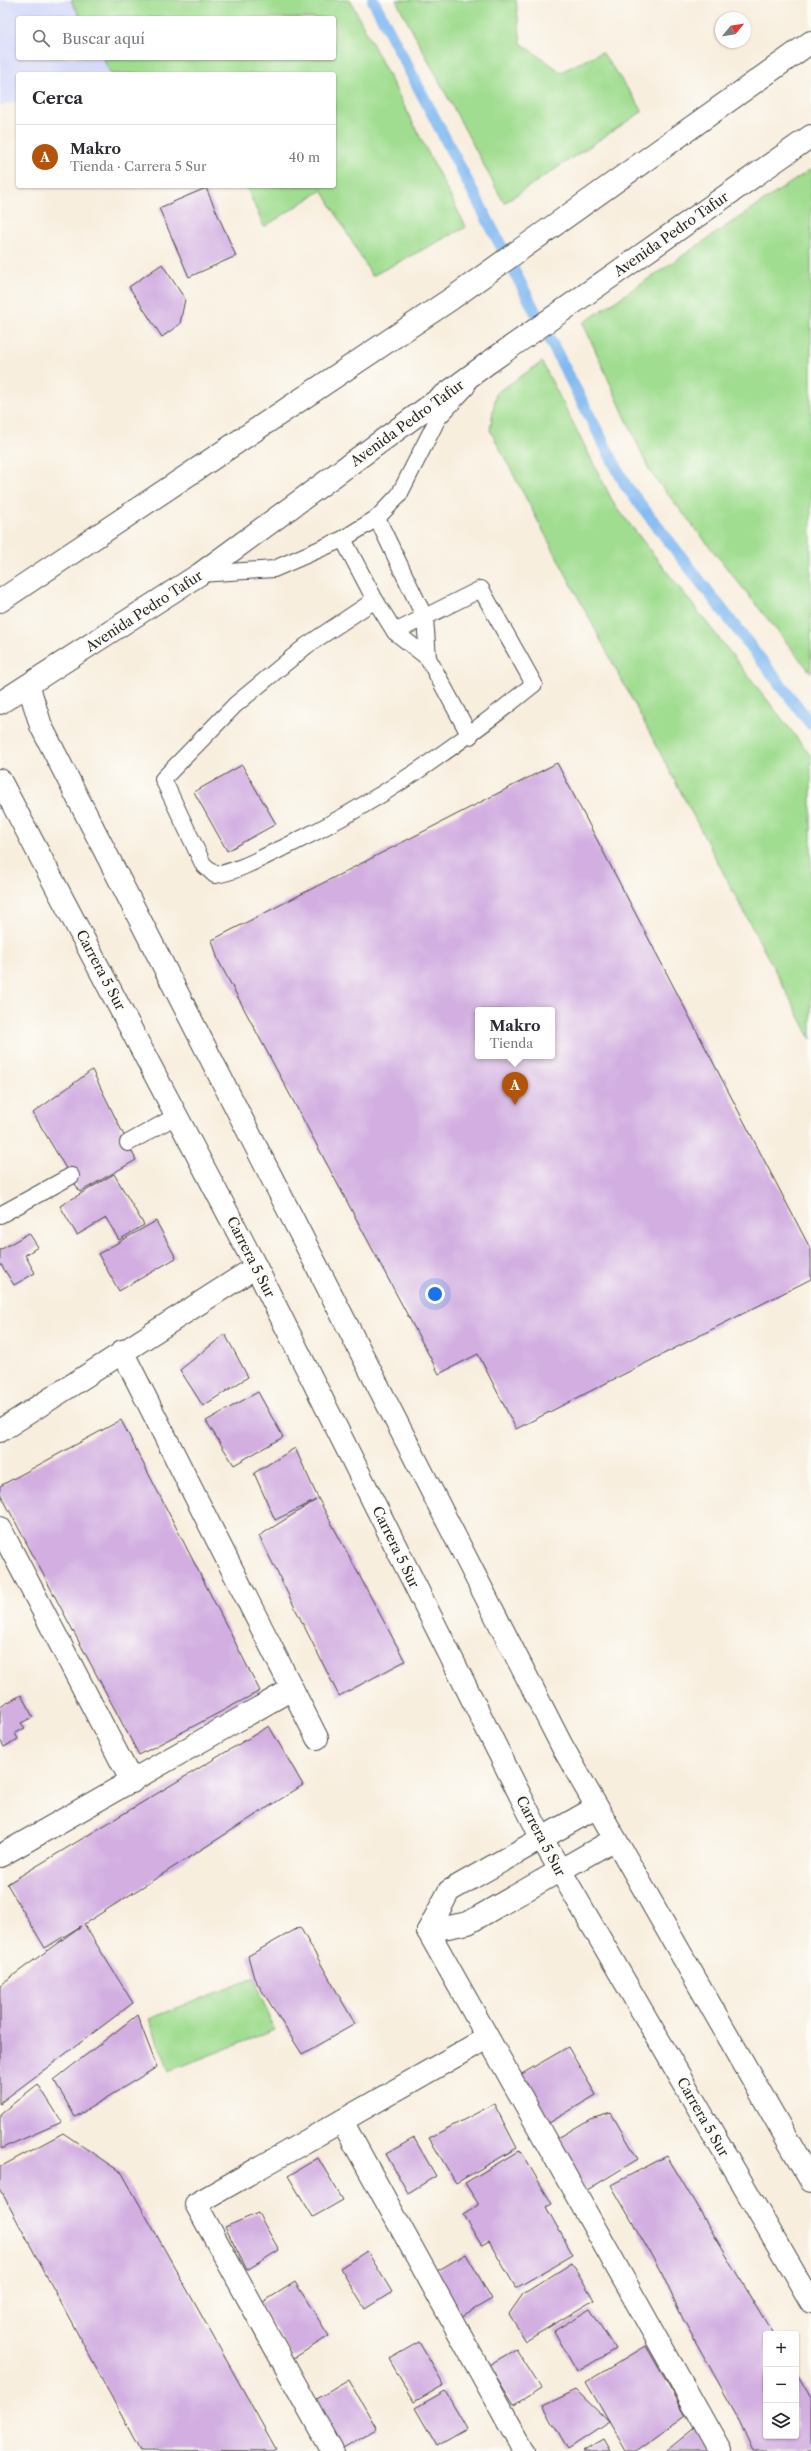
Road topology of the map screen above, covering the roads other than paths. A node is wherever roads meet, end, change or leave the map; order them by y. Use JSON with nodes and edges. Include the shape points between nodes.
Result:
{"nodes":[{"id":1,"x":811,"y":42,"type":"edge"},
{"id":2,"x":811,"y":136,"type":"edge"},
{"id":3,"x":488,"y":363,"type":"junction"},
{"id":4,"x":377,"y":518,"type":"junction"},
{"id":5,"x":343,"y":539,"type":"junction"},
{"id":6,"x":200,"y":574,"type":"junction"},
{"id":7,"x":0,"y":600,"type":"edge"},
{"id":8,"x":375,"y":600,"type":"junction"},
{"id":9,"x":425,"y":618,"type":"junction"},
{"id":10,"x":395,"y":632,"type":"junction"},
{"id":11,"x":428,"y":658,"type":"junction"},
{"id":12,"x":29,"y":687,"type":"junction"},
{"id":13,"x":0,"y":703,"type":"edge"},
{"id":14,"x":470,"y":736,"type":"junction"},
{"id":15,"x":0,"y":780,"type":"edge"},
{"id":16,"x":178,"y":1115,"type":"junction"},
{"id":17,"x":128,"y":1143,"type":"dead end"},
{"id":18,"x":71,"y":1176,"type":"dead end"},
{"id":19,"x":0,"y":1215,"type":"edge"},
{"id":20,"x":256,"y":1266,"type":"junction"},
{"id":21,"x":122,"y":1351,"type":"junction"},
{"id":22,"x":0,"y":1431,"type":"edge"},
{"id":23,"x":0,"y":1528,"type":"edge"},
{"id":24,"x":292,"y":1689,"type":"junction"},
{"id":25,"x":317,"y":1738,"type":"dead end"},
{"id":26,"x":132,"y":1782,"type":"junction"},
{"id":27,"x":597,"y":1807,"type":"junction"},
{"id":28,"x":615,"y":1839,"type":"junction"},
{"id":29,"x":542,"y":1840,"type":"junction"},
{"id":30,"x":0,"y":1856,"type":"edge"},
{"id":31,"x":559,"y":1871,"type":"junction"},
{"id":32,"x":428,"y":1931,"type":"junction"},
{"id":33,"x":487,"y":2038,"type":"junction"},
{"id":34,"x":342,"y":2120,"type":"junction"},
{"id":35,"x":811,"y":2181,"type":"edge"},
{"id":36,"x":811,"y":2302,"type":"edge"},
{"id":37,"x":332,"y":2451,"type":"edge"},
{"id":38,"x":524,"y":2451,"type":"edge"},
{"id":39,"x":720,"y":2451,"type":"edge"}],
"edges":[{"from":1,"to":7,"type":"street","via":[[451,299]]},
{"from":2,"to":3,"type":"street","name":"Avenida Pedro Tafur"},
{"from":3,"to":4,"type":"lane","via":[[438,418],[399,495]]},
{"from":3,"to":6,"type":"street","name":"Avenida Pedro Tafur"},
{"from":4,"to":5,"type":"lane"},
{"from":4,"to":9,"type":"lane"},
{"from":5,"to":6,"type":"lane","via":[[274,569]]},
{"from":5,"to":8,"type":"lane"},
{"from":6,"to":12,"type":"street","name":"Avenida Pedro Tafur"},
{"from":8,"to":10,"type":"lane"},
{"from":8,"to":14,"type":"lane","via":[[306,646],[235,705],[163,779],[203,864],[215,875],[230,872],[311,835],[384,795]]},
{"from":9,"to":10,"type":"lane"},
{"from":9,"to":11,"type":"lane"},
{"from":9,"to":14,"type":"lane","via":[[481,589],[534,684]]},
{"from":10,"to":11,"type":"lane"},
{"from":11,"to":14,"type":"lane"},
{"from":12,"to":13,"type":"street","name":"Avenida Pedro Tafur"},
{"from":12,"to":27,"type":"street","via":[[45,733],[562,1746]]},
{"from":15,"to":16,"type":"street","name":"Carrera 5 Sur"},
{"from":16,"to":17,"type":"lane"},
{"from":16,"to":20,"type":"street","name":"Carrera 5 Sur"},
{"from":18,"to":19,"type":"lane"},
{"from":20,"to":21,"type":"street"},
{"from":20,"to":29,"type":"street","name":"Carrera 5 Sur"},
{"from":21,"to":22,"type":"street"},
{"from":21,"to":24,"type":"street"},
{"from":23,"to":26,"type":"street"},
{"from":24,"to":25,"type":"street"},
{"from":24,"to":26,"type":"street"},
{"from":26,"to":30,"type":"street"},
{"from":27,"to":28,"type":"street"},
{"from":27,"to":29,"type":"street"},
{"from":28,"to":31,"type":"street"},
{"from":28,"to":35,"type":"street"},
{"from":29,"to":31,"type":"street","name":"Carrera 5 Sur"},
{"from":29,"to":32,"type":"street","via":[[449,1891]]},
{"from":31,"to":32,"type":"street","via":[[468,1923]]},
{"from":31,"to":36,"type":"street","name":"Carrera 5 Sur"},
{"from":32,"to":33,"type":"street"},
{"from":33,"to":34,"type":"street"},
{"from":33,"to":39,"type":"street"},
{"from":34,"to":37,"type":"street","via":[[196,2204]]},
{"from":34,"to":38,"type":"street"}]}
